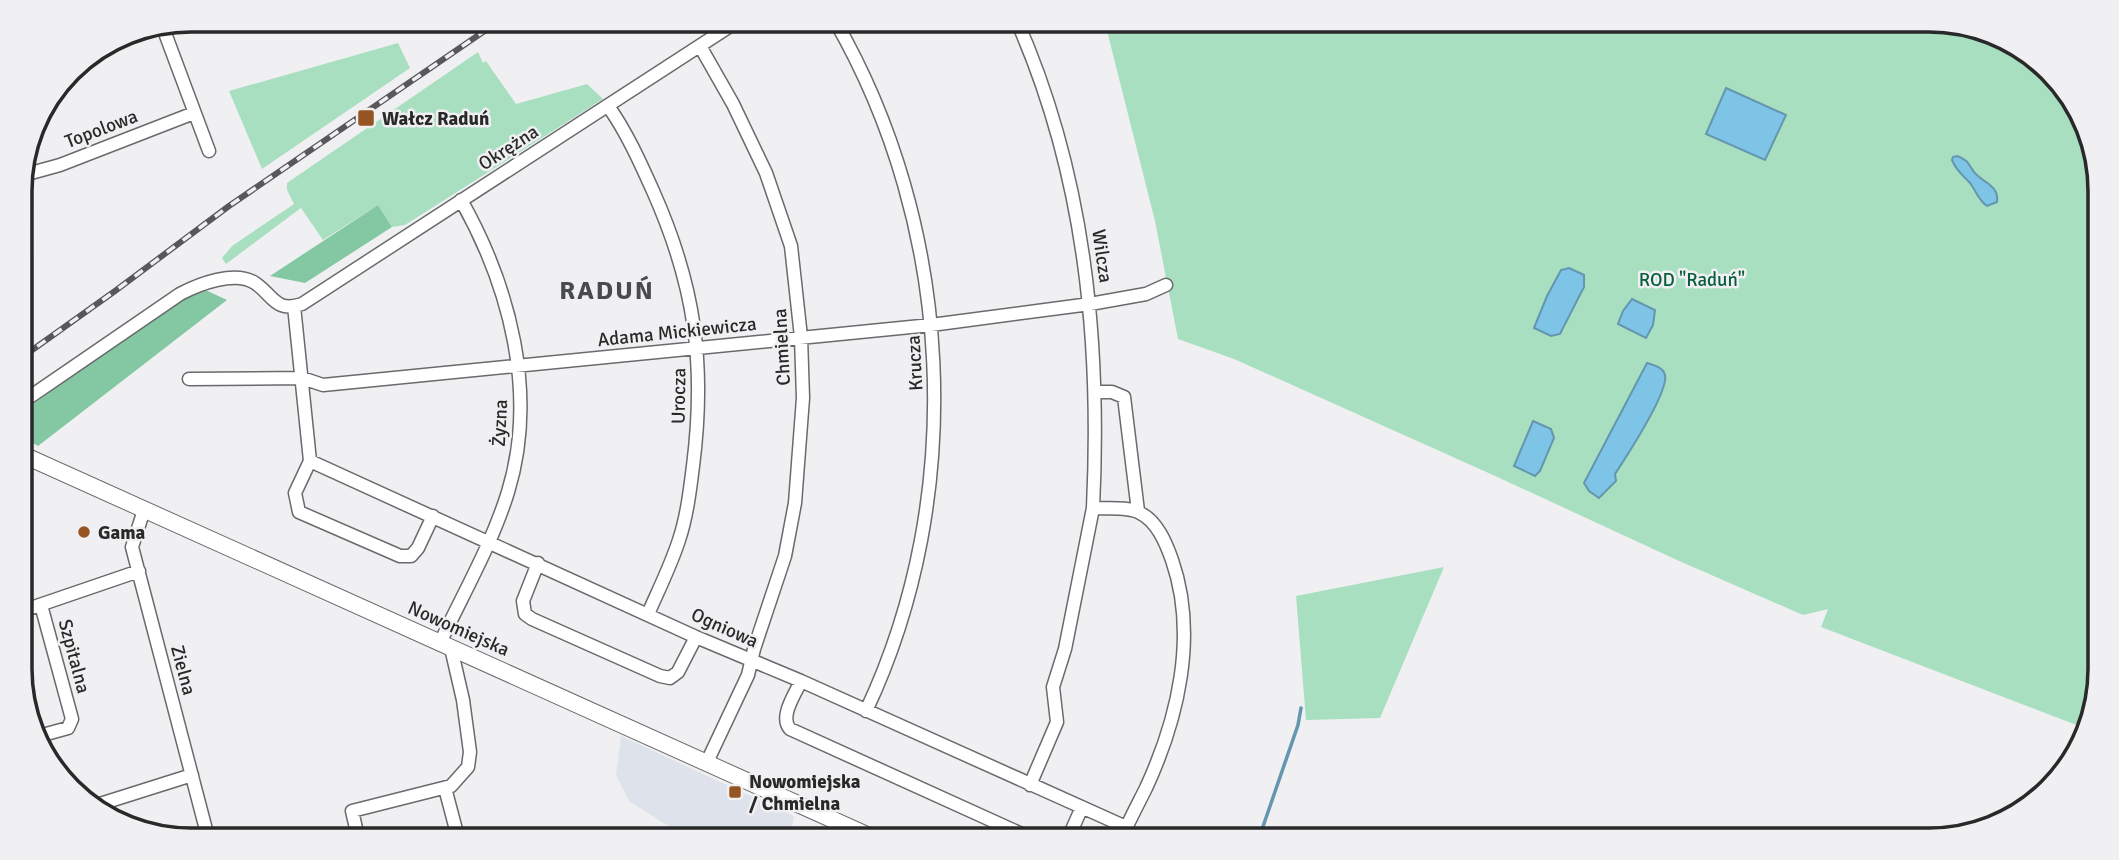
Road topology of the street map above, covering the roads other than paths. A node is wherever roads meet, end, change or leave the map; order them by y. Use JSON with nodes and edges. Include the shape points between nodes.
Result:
{"nodes":[{"id":1,"x":721,"y":32,"type":"edge"},
{"id":2,"x":841,"y":32,"type":"edge"},
{"id":3,"x":1022,"y":32,"type":"edge"},
{"id":4,"x":165,"y":34,"type":"edge"},
{"id":5,"x":700,"y":46,"type":"junction"},
{"id":6,"x":608,"y":106,"type":"junction"},
{"id":7,"x":194,"y":113,"type":"junction"},
{"id":8,"x":209,"y":151,"type":"dead end"},
{"id":9,"x":33,"y":172,"type":"edge"},
{"id":10,"x":461,"y":200,"type":"junction"},
{"id":11,"x":1167,"y":285,"type":"dead end"},
{"id":12,"x":1090,"y":304,"type":"junction"},
{"id":13,"x":294,"y":306,"type":"junction"},
{"id":14,"x":931,"y":324,"type":"junction"},
{"id":15,"x":801,"y":337,"type":"junction"},
{"id":16,"x":698,"y":348,"type":"junction"},
{"id":17,"x":519,"y":367,"type":"junction"},
{"id":18,"x":302,"y":378,"type":"junction"},
{"id":19,"x":189,"y":379,"type":"dead end"},
{"id":20,"x":1095,"y":392,"type":"junction"},
{"id":21,"x":32,"y":395,"type":"edge"},
{"id":22,"x":32,"y":459,"type":"edge"},
{"id":23,"x":310,"y":461,"type":"junction"},
{"id":24,"x":1093,"y":508,"type":"junction"},
{"id":25,"x":144,"y":510,"type":"junction"},
{"id":26,"x":1138,"y":511,"type":"junction"},
{"id":27,"x":433,"y":516,"type":"junction"},
{"id":28,"x":487,"y":541,"type":"junction"},
{"id":29,"x":538,"y":563,"type":"junction"},
{"id":30,"x":139,"y":571,"type":"junction"},
{"id":31,"x":41,"y":605,"type":"junction"},
{"id":32,"x":32,"y":608,"type":"edge"},
{"id":33,"x":648,"y":614,"type":"junction"},
{"id":34,"x":696,"y":637,"type":"junction"},
{"id":35,"x":445,"y":645,"type":"junction"},
{"id":36,"x":751,"y":660,"type":"junction"},
{"id":37,"x":801,"y":681,"type":"junction"},
{"id":38,"x":866,"y":711,"type":"junction"},
{"id":39,"x":46,"y":734,"type":"edge"},
{"id":40,"x":706,"y":762,"type":"junction"},
{"id":41,"x":192,"y":775,"type":"junction"},
{"id":42,"x":1030,"y":785,"type":"junction"},
{"id":43,"x":445,"y":788,"type":"junction"},
{"id":44,"x":105,"y":803,"type":"edge"},
{"id":45,"x":1082,"y":807,"type":"junction"},
{"id":46,"x":1126,"y":827,"type":"joint"},
{"id":47,"x":206,"y":828,"type":"edge"},
{"id":48,"x":356,"y":828,"type":"edge"},
{"id":49,"x":456,"y":828,"type":"edge"},
{"id":50,"x":851,"y":828,"type":"edge"},
{"id":51,"x":1008,"y":828,"type":"edge"},
{"id":52,"x":1073,"y":828,"type":"edge"}],
"edges":[{"from":1,"to":5,"type":"street","name":"Okrężna"},
{"from":2,"to":14,"type":"street","name":"Krucza","via":[[879,109],[908,201]]},
{"from":3,"to":12,"type":"street","name":"Wilcza","via":[[1064,156]]},
{"from":4,"to":7,"type":"street"},
{"from":5,"to":6,"type":"street","name":"Okrężna"},
{"from":5,"to":15,"type":"street","name":"Chmielna","via":[[733,104],[780,211],[791,246]]},
{"from":6,"to":10,"type":"street","name":"Okrężna"},
{"from":6,"to":16,"type":"street","name":"Urocza","via":[[648,180],[678,251]]},
{"from":7,"to":8,"type":"street"},
{"from":7,"to":9,"type":"street","name":"Topolowa"},
{"from":10,"to":13,"type":"street","name":"Okrężna"},
{"from":10,"to":17,"type":"street","name":"Żyzna","via":[[501,288]]},
{"from":11,"to":12,"type":"street","name":"Adama Mickiewicza","via":[[1146,294]]},
{"from":12,"to":14,"type":"street","name":"Adama Mickiewicza"},
{"from":12,"to":20,"type":"street","name":"Wilcza"},
{"from":13,"to":18,"type":"street"},
{"from":13,"to":21,"type":"street","via":[[277,303],[245,279],[204,283],[180,294]]},
{"from":14,"to":15,"type":"street","name":"Adama Mickiewicza"},
{"from":14,"to":38,"type":"street","name":"Krucza","via":[[935,443],[922,543],[890,652]]},
{"from":15,"to":16,"type":"street","name":"Adama Mickiewicza"},
{"from":15,"to":36,"type":"street","name":"Chmielna","via":[[803,398],[796,503],[785,556]]},
{"from":16,"to":17,"type":"street","name":"Adama Mickiewicza"},
{"from":16,"to":33,"type":"street","name":"Urocza","via":[[698,425],[690,488],[670,567]]},
{"from":17,"to":18,"type":"street","name":"Adama Mickiewicza","via":[[323,385]]},
{"from":17,"to":28,"type":"street","name":"Żyzna","via":[[516,462],[508,494]]},
{"from":18,"to":19,"type":"street","name":"Adama Mickiewicza"},
{"from":18,"to":23,"type":"street"},
{"from":20,"to":24,"type":"street","name":"Wilcza"},
{"from":20,"to":26,"type":"street","via":[[1124,397]]},
{"from":22,"to":25,"type":"street","name":"Nowomiejska"},
{"from":23,"to":27,"type":"street","name":"Ogniowa"},
{"from":23,"to":27,"type":"street","via":[[295,493],[299,512],[400,556],[411,556],[418,548]]},
{"from":24,"to":26,"type":"street"},
{"from":24,"to":42,"type":"street","name":"Wilcza","via":[[1053,687],[1057,722]]},
{"from":25,"to":30,"type":"street","name":"Zielna","via":[[132,547]]},
{"from":25,"to":35,"type":"street","name":"Nowomiejska"},
{"from":26,"to":46,"type":"street","via":[[1153,522],[1168,549],[1178,577],[1184,638],[1172,719]]},
{"from":27,"to":28,"type":"street","name":"Ogniowa"},
{"from":28,"to":29,"type":"street","name":"Ogniowa"},
{"from":28,"to":35,"type":"street","name":"Żyzna"},
{"from":29,"to":33,"type":"street","name":"Ogniowa"},
{"from":29,"to":34,"type":"street","via":[[523,601],[525,614],[532,618],[670,678]]},
{"from":30,"to":31,"type":"street"},
{"from":30,"to":41,"type":"street","name":"Zielna"},
{"from":31,"to":32,"type":"street"},
{"from":31,"to":39,"type":"street","name":"Szpitalna","via":[[72,719],[68,728]]},
{"from":33,"to":34,"type":"street","name":"Ogniowa"},
{"from":34,"to":36,"type":"street","name":"Ogniowa"},
{"from":35,"to":40,"type":"street","name":"Nowomiejska"},
{"from":35,"to":43,"type":"street","via":[[463,700],[470,752],[468,766]]},
{"from":36,"to":37,"type":"street","name":"Ogniowa"},
{"from":36,"to":40,"type":"street","name":"Chmielna"},
{"from":37,"to":38,"type":"street","name":"Ogniowa"},
{"from":37,"to":51,"type":"street","via":[[785,717],[790,729]]},
{"from":38,"to":42,"type":"street","name":"Ogniowa"},
{"from":40,"to":50,"type":"street","name":"Nowomiejska"},
{"from":41,"to":44,"type":"street"},
{"from":41,"to":47,"type":"street","name":"Zielna"},
{"from":42,"to":45,"type":"street","name":"Ogniowa"},
{"from":43,"to":48,"type":"street","via":[[352,811]]},
{"from":43,"to":49,"type":"street"},
{"from":45,"to":46,"type":"street","name":"Ogniowa"},
{"from":45,"to":52,"type":"street"}]}
